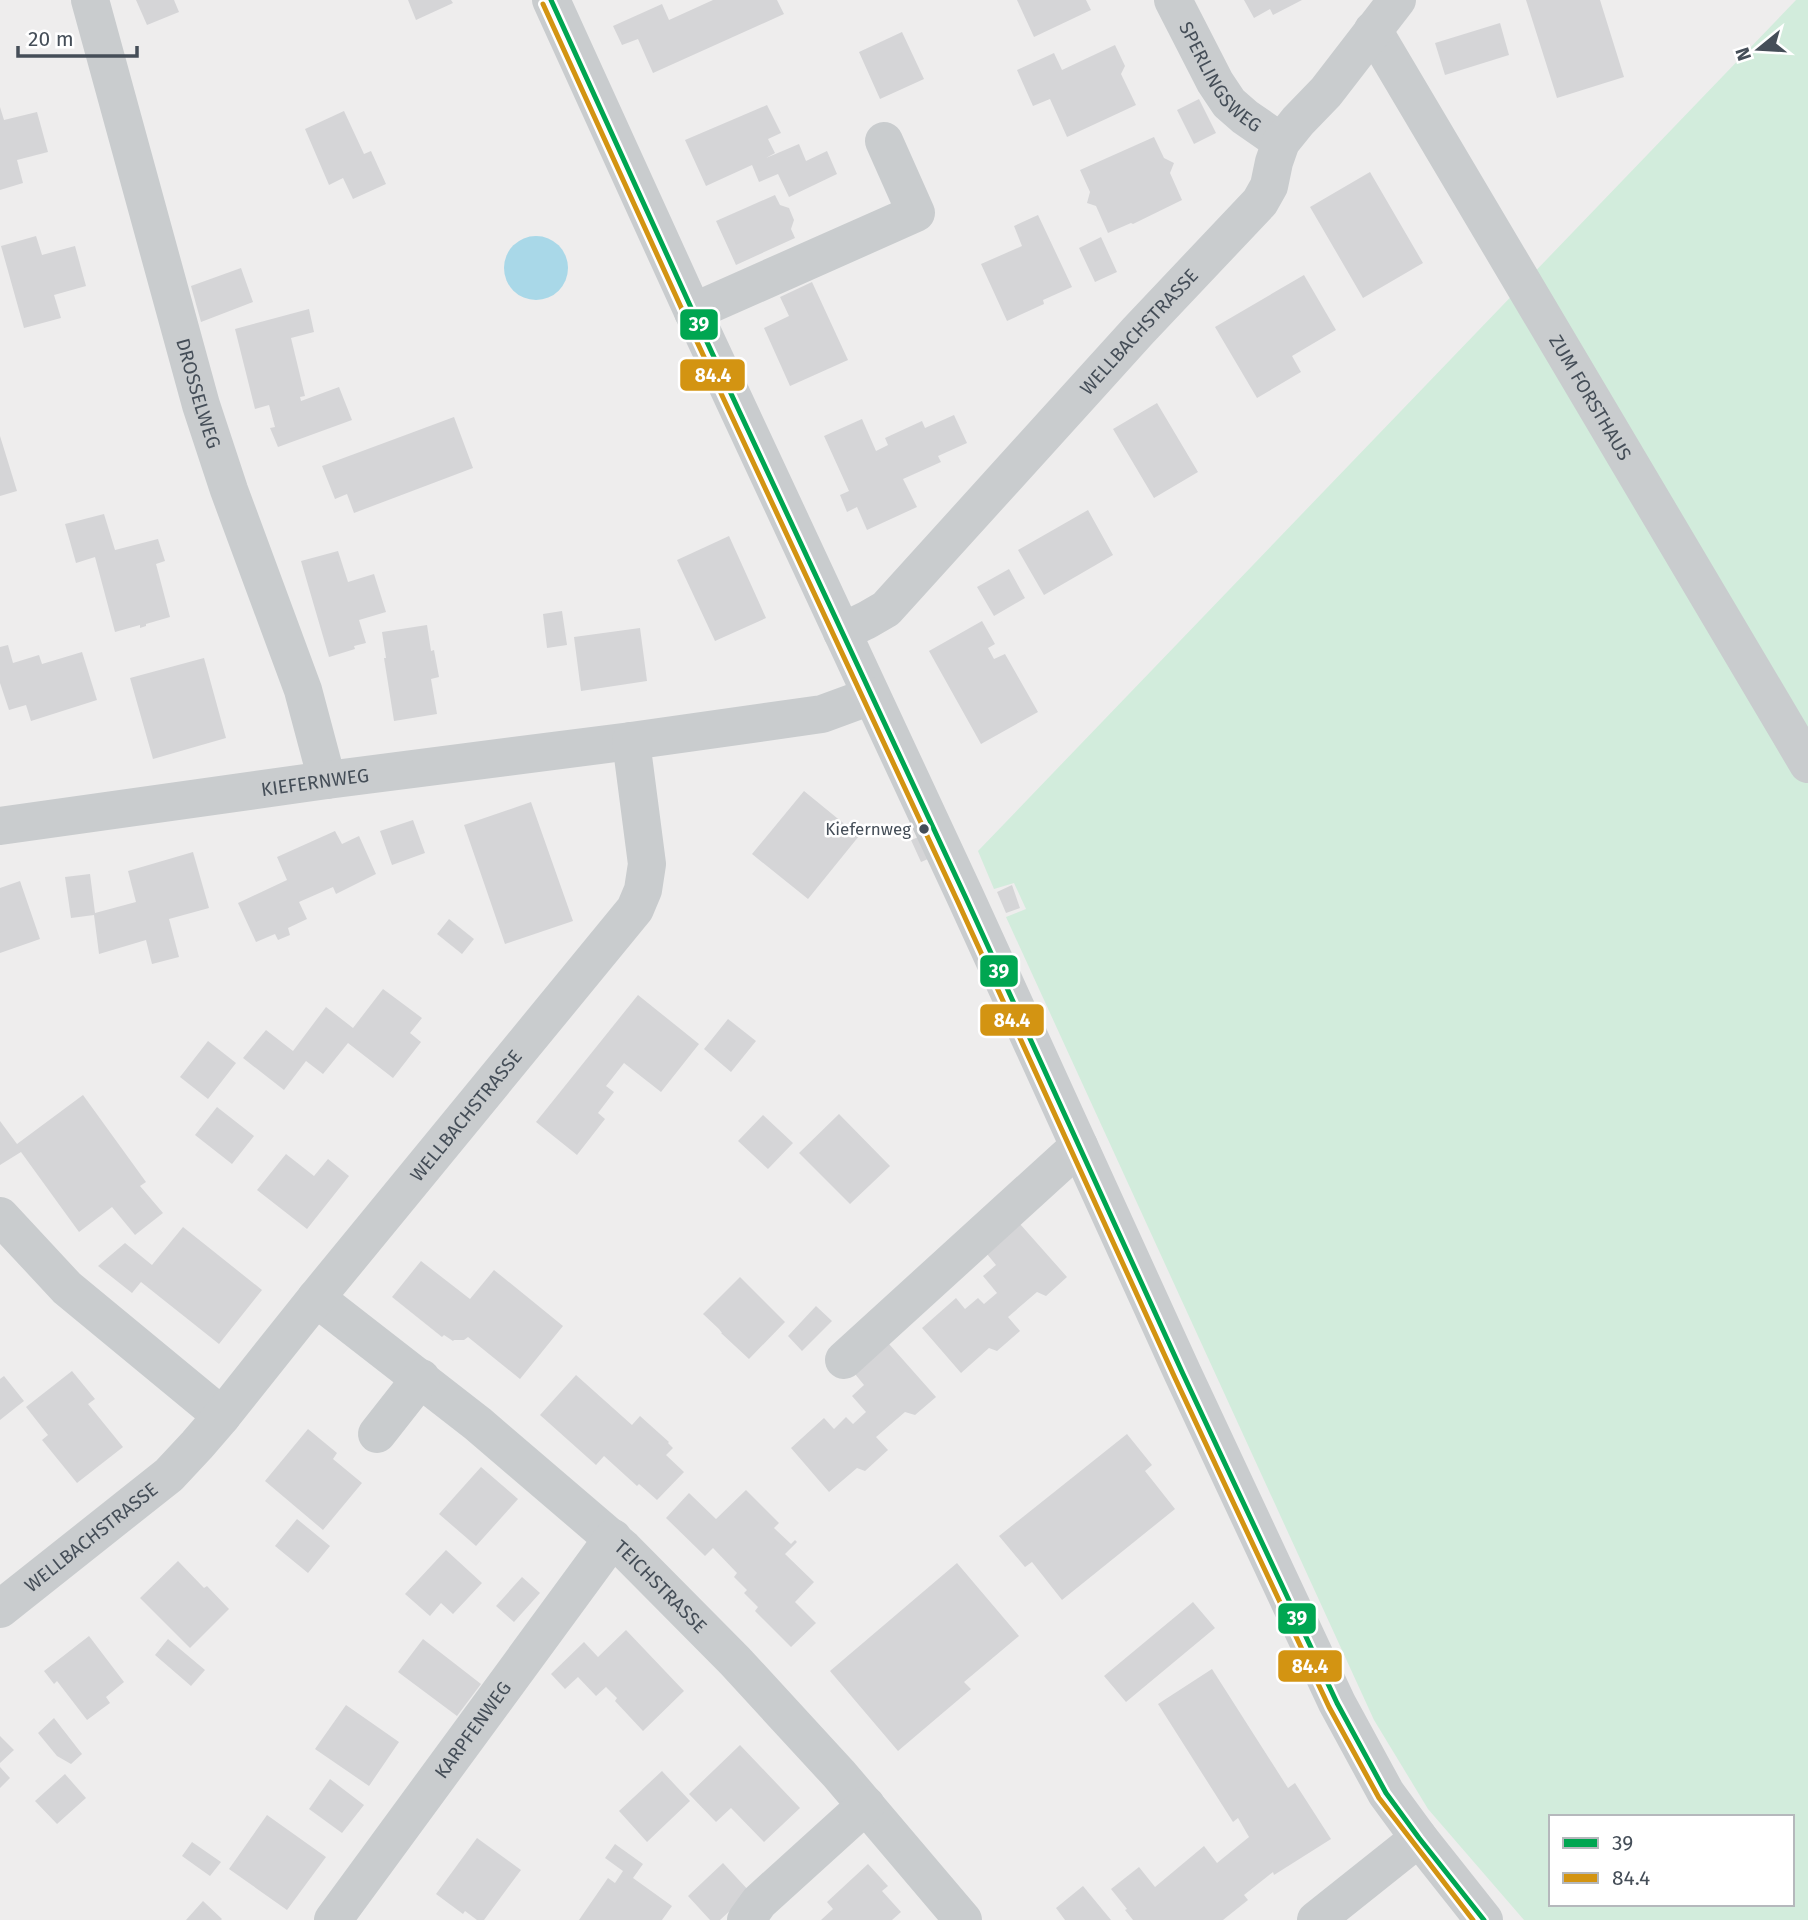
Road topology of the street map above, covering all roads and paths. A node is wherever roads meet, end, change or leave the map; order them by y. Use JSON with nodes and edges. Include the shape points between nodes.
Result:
{"nodes":[{"id":1,"x":90,"y":0,"type":"edge"},
{"id":2,"x":551,"y":0,"type":"edge"},
{"id":3,"x":1173,"y":0,"type":"edge"},
{"id":4,"x":1397,"y":0,"type":"edge"},
{"id":5,"x":1373,"y":30,"type":"junction"},
{"id":6,"x":884,"y":141,"type":"dead end"},
{"id":7,"x":1281,"y":142,"type":"junction"},
{"id":8,"x":692,"y":312,"type":"junction"},
{"id":9,"x":842,"y":632,"type":"junction"},
{"id":10,"x":871,"y":696,"type":"junction"},
{"id":11,"x":631,"y":741,"type":"junction"},
{"id":12,"x":1808,"y":764,"type":"edge"},
{"id":13,"x":327,"y":779,"type":"junction"},
{"id":14,"x":0,"y":826,"type":"edge"},
{"id":15,"x":1079,"y":1146,"type":"junction"},
{"id":16,"x":0,"y":1216,"type":"edge"},
{"id":17,"x":316,"y":1298,"type":"junction"},
{"id":18,"x":844,"y":1360,"type":"dead end"},
{"id":19,"x":421,"y":1378,"type":"junction"},
{"id":20,"x":222,"y":1416,"type":"junction"},
{"id":21,"x":377,"y":1434,"type":"dead end"},
{"id":22,"x":612,"y":1538,"type":"junction"},
{"id":23,"x":0,"y":1609,"type":"edge"},
{"id":24,"x":866,"y":1805,"type":"junction"},
{"id":25,"x":1419,"y":1838,"type":"junction"},
{"id":26,"x":333,"y":1920,"type":"edge"},
{"id":27,"x":746,"y":1920,"type":"edge"},
{"id":28,"x":963,"y":1920,"type":"edge"},
{"id":29,"x":1316,"y":1920,"type":"edge"},
{"id":30,"x":1484,"y":1920,"type":"edge"}],
"edges":[{"from":1,"to":13,"type":"street","name":"DROSSELWEG","via":[[201,405],[303,690]]},
{"from":2,"to":8,"type":"street"},
{"from":3,"to":7,"type":"street","name":"SPERLINGSWEG","via":[[1229,103]]},
{"from":4,"to":5,"type":"street","name":"WELLBACHSTRASSE"},
{"from":5,"to":7,"type":"street","name":"WELLBACHSTRASSE"},
{"from":5,"to":12,"type":"street","name":"ZUM FORSTHAUS"},
{"from":6,"to":8,"type":"street","via":[[916,213]]},
{"from":7,"to":9,"type":"street","name":"WELLBACHSTRASSE","via":[[1261,202],[886,609]]},
{"from":8,"to":9,"type":"street"},
{"from":9,"to":10,"type":"street"},
{"from":10,"to":11,"type":"street","via":[[822,714]]},
{"from":10,"to":15,"type":"street"},
{"from":11,"to":13,"type":"street","name":"KIEFERNWEG"},
{"from":11,"to":17,"type":"street","name":"WELLBACHSTRASSE","via":[[647,864],[635,909]]},
{"from":13,"to":14,"type":"street","name":"KIEFERNWEG"},
{"from":15,"to":18,"type":"street"},
{"from":15,"to":25,"type":"street","via":[[1337,1703],[1386,1793]]},
{"from":16,"to":20,"type":"street","via":[[68,1288]]},
{"from":17,"to":19,"type":"street","name":"TEICHSTRASSE"},
{"from":17,"to":20,"type":"street","name":"WELLBACHSTRASSE"},
{"from":19,"to":21,"type":"street"},
{"from":19,"to":22,"type":"street","name":"TEICHSTRASSE"},
{"from":20,"to":23,"type":"street","name":"WELLBACHSTRASSE","via":[[169,1475]]},
{"from":22,"to":24,"type":"street","name":"TEICHSTRASSE","via":[[735,1661]]},
{"from":22,"to":26,"type":"street","name":"KARPFENWEG"},
{"from":24,"to":27,"type":"street","via":[[759,1902]]},
{"from":24,"to":28,"type":"street","name":"TEICHSTRASSE"},
{"from":25,"to":29,"type":"street"},
{"from":25,"to":30,"type":"street"}]}
